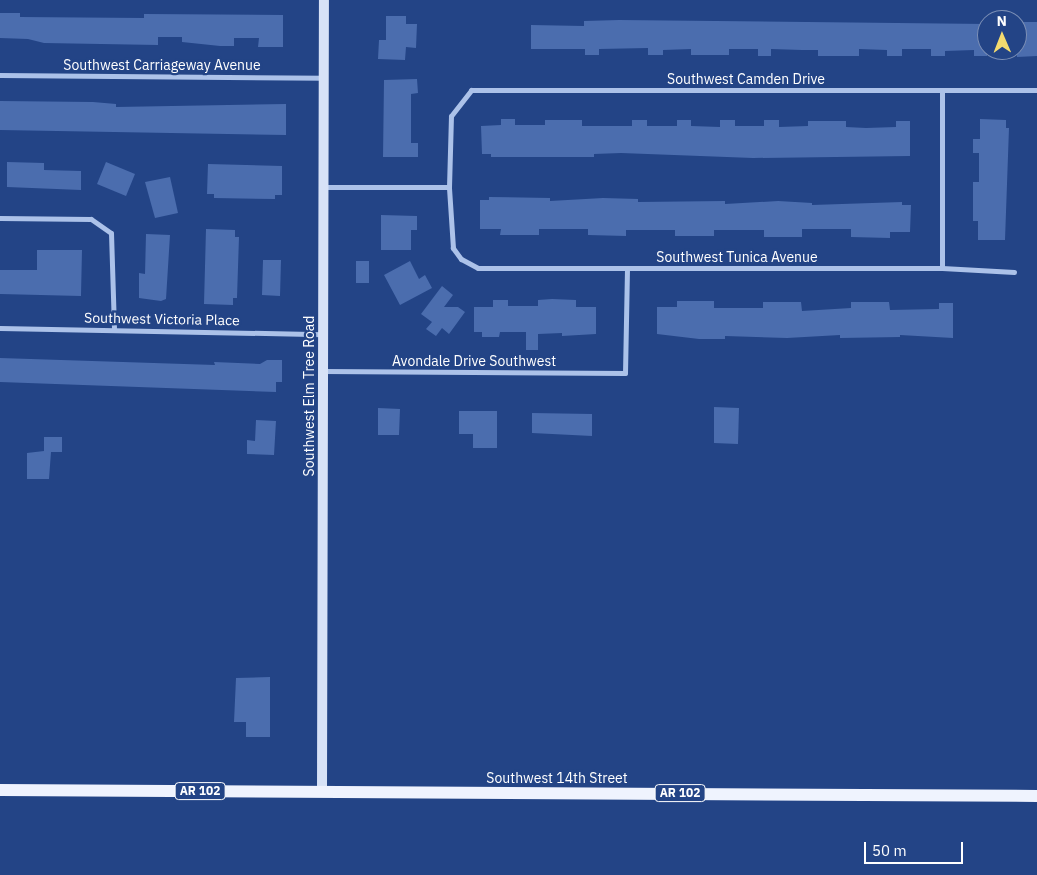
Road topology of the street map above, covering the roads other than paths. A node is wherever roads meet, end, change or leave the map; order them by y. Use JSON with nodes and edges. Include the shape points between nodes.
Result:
{"nodes":[{"id":1,"x":324,"y":0,"type":"edge"},
{"id":2,"x":0,"y":75,"type":"edge"},
{"id":3,"x":324,"y":78,"type":"junction"},
{"id":4,"x":942,"y":90,"type":"junction"},
{"id":5,"x":1037,"y":90,"type":"edge"},
{"id":6,"x":324,"y":187,"type":"junction"},
{"id":7,"x":449,"y":187,"type":"junction"},
{"id":8,"x":0,"y":218,"type":"edge"},
{"id":9,"x":627,"y":268,"type":"junction"},
{"id":10,"x":942,"y":268,"type":"junction"},
{"id":11,"x":1014,"y":272,"type":"dead end"},
{"id":12,"x":0,"y":328,"type":"edge"},
{"id":13,"x":114,"y":328,"type":"junction"},
{"id":14,"x":323,"y":334,"type":"junction"},
{"id":15,"x":323,"y":371,"type":"junction"},
{"id":16,"x":0,"y":790,"type":"edge"},
{"id":17,"x":322,"y":791,"type":"junction"},
{"id":18,"x":1037,"y":796,"type":"edge"}],
"edges":[{"from":1,"to":3,"type":"street","name":"Southwest Elm Tree Road"},
{"from":2,"to":3,"type":"street","name":"Southwest Carriageway Avenue"},
{"from":3,"to":6,"type":"street","name":"Southwest Elm Tree Road"},
{"from":4,"to":5,"type":"street","name":"Southwest Camden Drive"},
{"from":4,"to":7,"type":"street","name":"Southwest Camden Drive","via":[[470,90],[451,116]]},
{"from":4,"to":10,"type":"street"},
{"from":6,"to":7,"type":"street"},
{"from":6,"to":14,"type":"street","name":"Southwest Elm Tree Road"},
{"from":7,"to":9,"type":"street","name":"Southwest Tunica Avenue","via":[[453,248],[461,259],[478,268]]},
{"from":8,"to":13,"type":"street","via":[[91,219],[111,233]]},
{"from":9,"to":10,"type":"street","name":"Southwest Tunica Avenue"},
{"from":9,"to":15,"type":"street","name":"Avondale Drive Southwest","via":[[625,373]]},
{"from":10,"to":11,"type":"street","name":"Southwest Tunica Avenue"},
{"from":12,"to":13,"type":"street","name":"Southwest Victoria Place"},
{"from":13,"to":14,"type":"street","name":"Southwest Victoria Place"},
{"from":14,"to":15,"type":"street","name":"Southwest Elm Tree Road"},
{"from":15,"to":17,"type":"street","name":"Southwest Elm Tree Road"},
{"from":16,"to":17,"type":"main road","name":"Southwest 14th Street","number":"AR 102"},
{"from":17,"to":18,"type":"main road","name":"Southwest 14th Street","number":"AR 102"}]}
